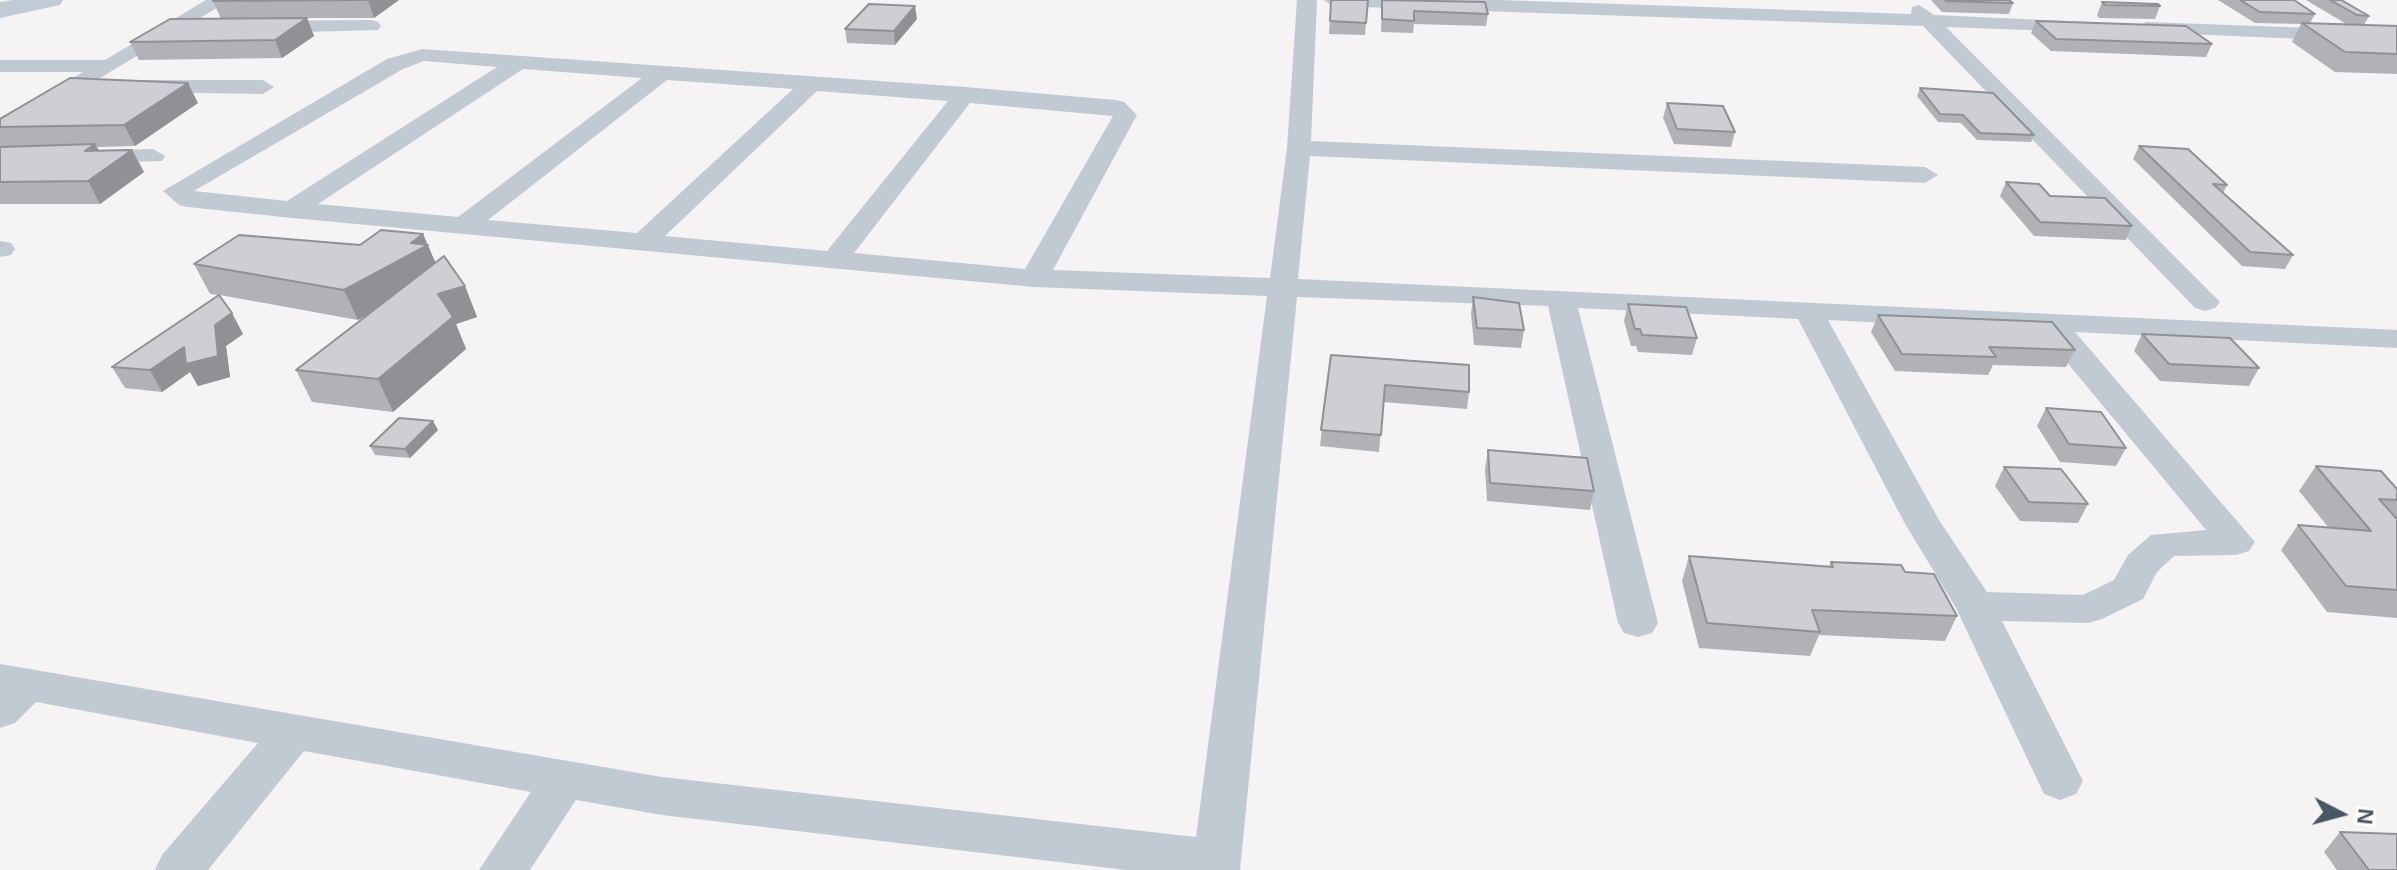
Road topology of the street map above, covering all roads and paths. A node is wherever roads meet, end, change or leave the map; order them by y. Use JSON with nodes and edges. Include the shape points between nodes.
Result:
{"nodes":[{"id":1,"x":51,"y":0,"type":"edge"},
{"id":2,"x":220,"y":0,"type":"edge"},
{"id":3,"x":1307,"y":0,"type":"edge"},
{"id":4,"x":1333,"y":0,"type":"edge"},
{"id":5,"x":1908,"y":0,"type":"edge"},
{"id":6,"x":1586,"y":4,"type":"edge"},
{"id":7,"x":1668,"y":6,"type":"edge"},
{"id":8,"x":0,"y":10,"type":"edge"},
{"id":9,"x":2311,"y":14,"type":"edge"},
{"id":10,"x":1928,"y":20,"type":"junction"},
{"id":11,"x":371,"y":26,"type":"dead end"},
{"id":12,"x":2098,"y":26,"type":"edge"},
{"id":13,"x":249,"y":27,"type":"edge"},
{"id":14,"x":173,"y":28,"type":"junction"},
{"id":15,"x":218,"y":28,"type":"edge"},
{"id":16,"x":2129,"y":28,"type":"edge"},
{"id":17,"x":2347,"y":36,"type":"junction"},
{"id":18,"x":2397,"y":37,"type":"edge"},
{"id":19,"x":521,"y":61,"type":"junction"},
{"id":20,"x":0,"y":66,"type":"edge"},
{"id":21,"x":109,"y":66,"type":"junction"},
{"id":22,"x":664,"y":72,"type":"junction"},
{"id":23,"x":813,"y":83,"type":"junction"},
{"id":24,"x":263,"y":87,"type":"dead end"},
{"id":25,"x":73,"y":88,"type":"junction"},
{"id":26,"x":965,"y":94,"type":"junction"},
{"id":27,"x":0,"y":131,"type":"edge"},
{"id":28,"x":1299,"y":148,"type":"junction"},
{"id":29,"x":153,"y":156,"type":"dead end"},
{"id":30,"x":0,"y":159,"type":"edge"},
{"id":31,"x":1925,"y":175,"type":"dead end"},
{"id":32,"x":292,"y":210,"type":"junction"},
{"id":33,"x":463,"y":226,"type":"junction"},
{"id":34,"x":643,"y":242,"type":"junction"},
{"id":35,"x":834,"y":260,"type":"junction"},
{"id":36,"x":1034,"y":278,"type":"junction"},
{"id":37,"x":1281,"y":288,"type":"junction"},
{"id":38,"x":1561,"y":298,"type":"junction"},
{"id":39,"x":2205,"y":302,"type":"dead end"},
{"id":40,"x":1808,"y":310,"type":"junction"},
{"id":41,"x":2050,"y":322,"type":"junction"},
{"id":42,"x":2397,"y":339,"type":"edge"},
{"id":43,"x":1975,"y":606,"type":"junction"},
{"id":44,"x":1638,"y":623,"type":"dead end"},
{"id":45,"x":9,"y":692,"type":"edge"},
{"id":46,"x":294,"y":732,"type":"junction"},
{"id":47,"x":565,"y":780,"type":"junction"},
{"id":48,"x":2060,"y":781,"type":"dead end"},
{"id":49,"x":1217,"y":865,"type":"edge"},
{"id":50,"x":179,"y":870,"type":"edge"},
{"id":51,"x":503,"y":870,"type":"edge"}],
"edges":[{"from":1,"to":8,"type":"main road"},
{"from":2,"to":14,"type":"street"},
{"from":3,"to":28,"type":"street"},
{"from":4,"to":6,"type":"street"},
{"from":5,"to":10,"type":"street"},
{"from":6,"to":7,"type":"street"},
{"from":7,"to":10,"type":"street"},
{"from":9,"to":17,"type":"street"},
{"from":10,"to":12,"type":"street"},
{"from":10,"to":39,"type":"street"},
{"from":11,"to":13,"type":"street"},
{"from":14,"to":15,"type":"street"},
{"from":14,"to":21,"type":"street"},
{"from":16,"to":17,"type":"street"},
{"from":17,"to":18,"type":"street"},
{"from":19,"to":22,"type":"street"},
{"from":19,"to":32,"type":"street"},
{"from":19,"to":32,"type":"street","via":[[433,55],[403,59],[176,191],[188,199]]},
{"from":20,"to":21,"type":"street"},
{"from":21,"to":25,"type":"street"},
{"from":22,"to":23,"type":"street"},
{"from":22,"to":33,"type":"street"},
{"from":23,"to":26,"type":"street"},
{"from":23,"to":34,"type":"street"},
{"from":24,"to":25,"type":"street"},
{"from":25,"to":27,"type":"street"},
{"from":26,"to":35,"type":"street"},
{"from":26,"to":36,"type":"street","via":[[1107,104],[1125,115]]},
{"from":28,"to":31,"type":"street"},
{"from":28,"to":37,"type":"street"},
{"from":29,"to":30,"type":"street"},
{"from":32,"to":33,"type":"street"},
{"from":33,"to":34,"type":"street"},
{"from":34,"to":35,"type":"street"},
{"from":35,"to":36,"type":"street"},
{"from":36,"to":37,"type":"street"},
{"from":37,"to":38,"type":"street"},
{"from":37,"to":49,"type":"street"},
{"from":38,"to":40,"type":"street"},
{"from":38,"to":44,"type":"street"},
{"from":40,"to":41,"type":"street"},
{"from":40,"to":43,"type":"street","via":[[1922,522]]},
{"from":41,"to":42,"type":"street"},
{"from":41,"to":43,"type":"street","via":[[2236,542],[2164,544],[2142,564],[2129,589],[2088,609]]},
{"from":43,"to":48,"type":"street"},
{"from":45,"to":46,"type":"street"},
{"from":46,"to":47,"type":"street"},
{"from":46,"to":50,"type":"street"},
{"from":47,"to":49,"type":"street"},
{"from":47,"to":51,"type":"street"}]}
